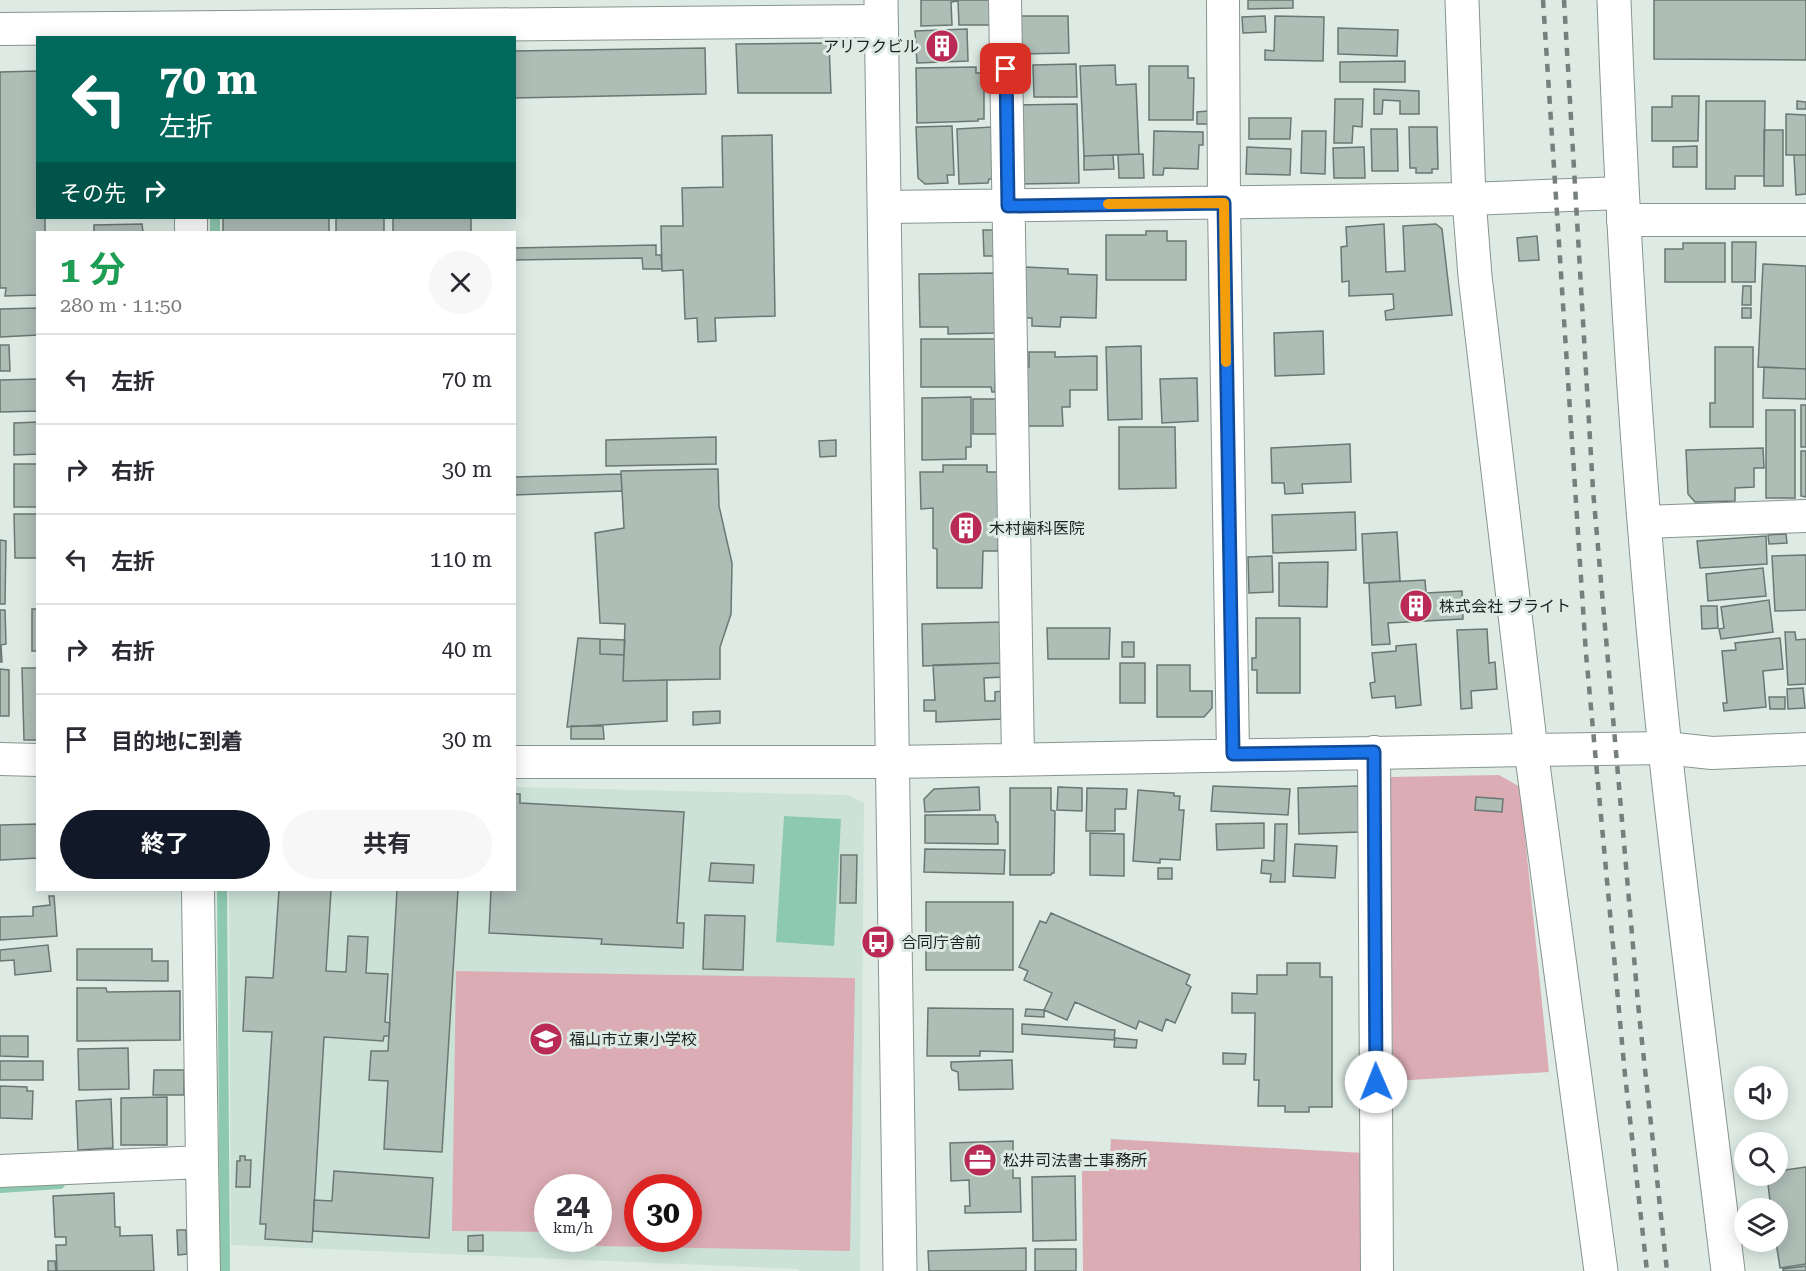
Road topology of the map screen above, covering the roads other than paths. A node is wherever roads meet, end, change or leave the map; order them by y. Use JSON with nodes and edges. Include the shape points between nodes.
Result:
{"nodes":[{"id":1,"x":1005,"y":0,"type":"edge"},
{"id":2,"x":1223,"y":0,"type":"edge"},
{"id":3,"x":1462,"y":0,"type":"edge"},
{"id":4,"x":1614,"y":0,"type":"edge"},
{"id":5,"x":881,"y":10,"type":"edge"},
{"id":6,"x":0,"y":29,"type":"edge"},
{"id":7,"x":189,"y":33,"type":"edge"},
{"id":8,"x":1469,"y":199,"type":"junction"},
{"id":9,"x":1224,"y":203,"type":"junction"},
{"id":10,"x":1008,"y":206,"type":"junction"},
{"id":11,"x":885,"y":207,"type":"junction"},
{"id":12,"x":1622,"y":207,"type":"junction"},
{"id":13,"x":1806,"y":220,"type":"edge"},
{"id":14,"x":1806,"y":516,"type":"edge"},
{"id":15,"x":1644,"y":522,"type":"junction"},
{"id":16,"x":1665,"y":748,"type":"junction"},
{"id":17,"x":1806,"y":749,"type":"edge"},
{"id":18,"x":1531,"y":750,"type":"junction"},
{"id":19,"x":1374,"y":752,"type":"junction"},
{"id":20,"x":1233,"y":754,"type":"junction"},
{"id":21,"x":0,"y":759,"type":"edge"},
{"id":22,"x":1018,"y":759,"type":"junction"},
{"id":23,"x":36,"y":760,"type":"edge"},
{"id":24,"x":516,"y":762,"type":"edge"},
{"id":25,"x":893,"y":762,"type":"junction"},
{"id":26,"x":198,"y":891,"type":"edge"},
{"id":27,"x":202,"y":1162,"type":"junction"},
{"id":28,"x":0,"y":1171,"type":"edge"},
{"id":29,"x":204,"y":1271,"type":"edge"},
{"id":30,"x":900,"y":1271,"type":"edge"},
{"id":31,"x":1377,"y":1271,"type":"edge"},
{"id":32,"x":1601,"y":1271,"type":"edge"},
{"id":33,"x":1728,"y":1271,"type":"edge"}],
"edges":[{"from":1,"to":10,"type":"street"},
{"from":2,"to":9,"type":"street"},
{"from":3,"to":8,"type":"street"},
{"from":4,"to":12,"type":"street"},
{"from":5,"to":7,"type":"street"},
{"from":5,"to":11,"type":"street"},
{"from":6,"to":7,"type":"street"},
{"from":8,"to":9,"type":"street"},
{"from":8,"to":12,"type":"street"},
{"from":8,"to":18,"type":"street"},
{"from":9,"to":10,"type":"street"},
{"from":9,"to":20,"type":"street"},
{"from":10,"to":11,"type":"street"},
{"from":10,"to":22,"type":"street"},
{"from":11,"to":25,"type":"street"},
{"from":12,"to":13,"type":"street"},
{"from":12,"to":15,"type":"street"},
{"from":14,"to":15,"type":"street"},
{"from":15,"to":16,"type":"street"},
{"from":16,"to":17,"type":"street","via":[[1712,753]]},
{"from":16,"to":18,"type":"street"},
{"from":16,"to":33,"type":"street"},
{"from":18,"to":19,"type":"street"},
{"from":18,"to":32,"type":"street"},
{"from":19,"to":20,"type":"street"},
{"from":19,"to":31,"type":"street"},
{"from":20,"to":22,"type":"street"},
{"from":21,"to":23,"type":"street"},
{"from":22,"to":25,"type":"street"},
{"from":24,"to":25,"type":"street"},
{"from":25,"to":30,"type":"street"},
{"from":26,"to":27,"type":"street"},
{"from":27,"to":28,"type":"street"},
{"from":27,"to":29,"type":"street"}]}
